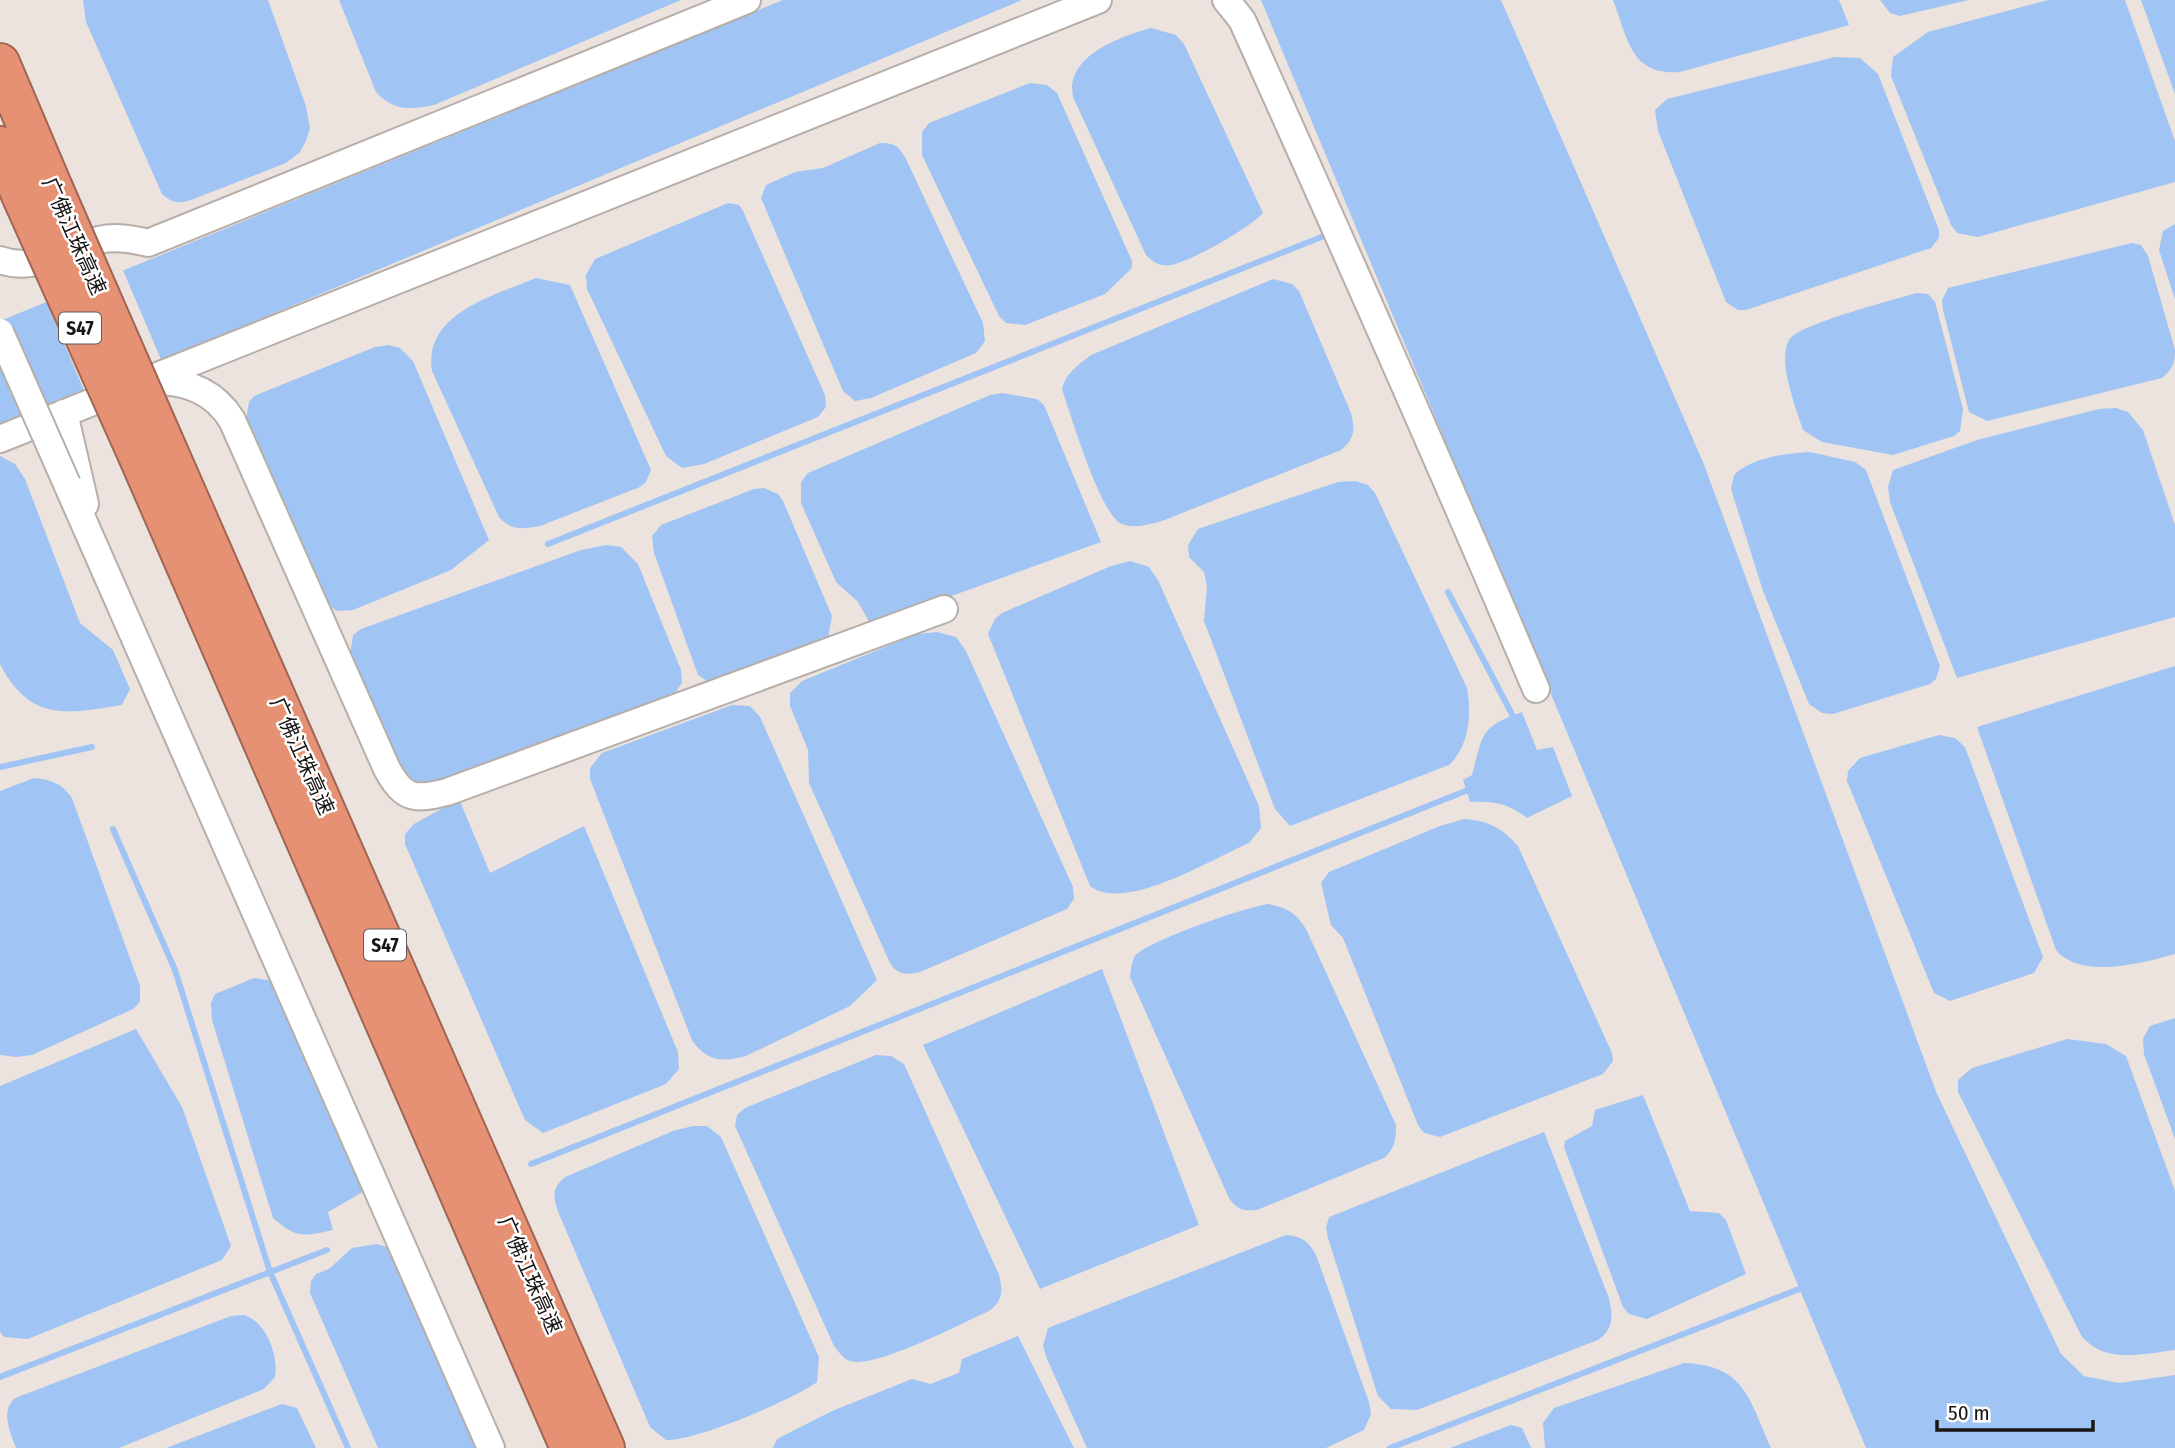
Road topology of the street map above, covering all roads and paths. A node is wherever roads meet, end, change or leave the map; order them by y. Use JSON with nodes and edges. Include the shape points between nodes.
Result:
{"nodes":[{"id":1,"x":747,"y":0,"type":"edge"},
{"id":2,"x":1098,"y":0,"type":"edge"},
{"id":3,"x":1226,"y":0,"type":"edge"},
{"id":4,"x":0,"y":63,"type":"edge"},
{"id":5,"x":0,"y":146,"type":"edge"},
{"id":6,"x":38,"y":192,"type":"junction"},
{"id":7,"x":0,"y":260,"type":"edge"},
{"id":8,"x":0,"y":332,"type":"edge"},
{"id":9,"x":138,"y":384,"type":"junction"},
{"id":10,"x":64,"y":414,"type":"junction"},
{"id":11,"x":0,"y":439,"type":"edge"},
{"id":12,"x":151,"y":450,"type":"junction"},
{"id":13,"x":96,"y":550,"type":"junction"},
{"id":14,"x":944,"y":609,"type":"dead end"},
{"id":15,"x":1536,"y":689,"type":"dead end"},
{"id":16,"x":491,"y":1448,"type":"edge"},
{"id":17,"x":570,"y":1448,"type":"edge"},
{"id":18,"x":606,"y":1448,"type":"edge"}],
"edges":[{"from":1,"to":7,"type":"street","via":[[148,243],[102,239],[30,265]]},
{"from":2,"to":9,"type":"street"},
{"from":3,"to":15,"type":"street","via":[[1241,20],[1343,245]]},
{"from":4,"to":6,"type":"highway","name":"广佛江珠高速","number":"S47"},
{"from":5,"to":6,"type":"highway","name":"广佛江珠高速","number":"S47"},
{"from":6,"to":12,"type":"highway","name":"广佛江珠高速","number":"S47","bridge":true},
{"from":8,"to":13,"type":"street","bridge":true},
{"from":9,"to":10,"type":"street"},
{"from":9,"to":14,"type":"street","via":[[168,381],[198,388],[232,419],[387,769],[395,785],[411,796],[447,792]]},
{"from":10,"to":11,"type":"street"},
{"from":10,"to":13,"type":"street"},
{"from":12,"to":17,"type":"highway","name":"广佛江珠高速","number":"S47"},
{"from":12,"to":18,"type":"highway","name":"广佛江珠高速","number":"S47"},
{"from":13,"to":16,"type":"street"}]}
